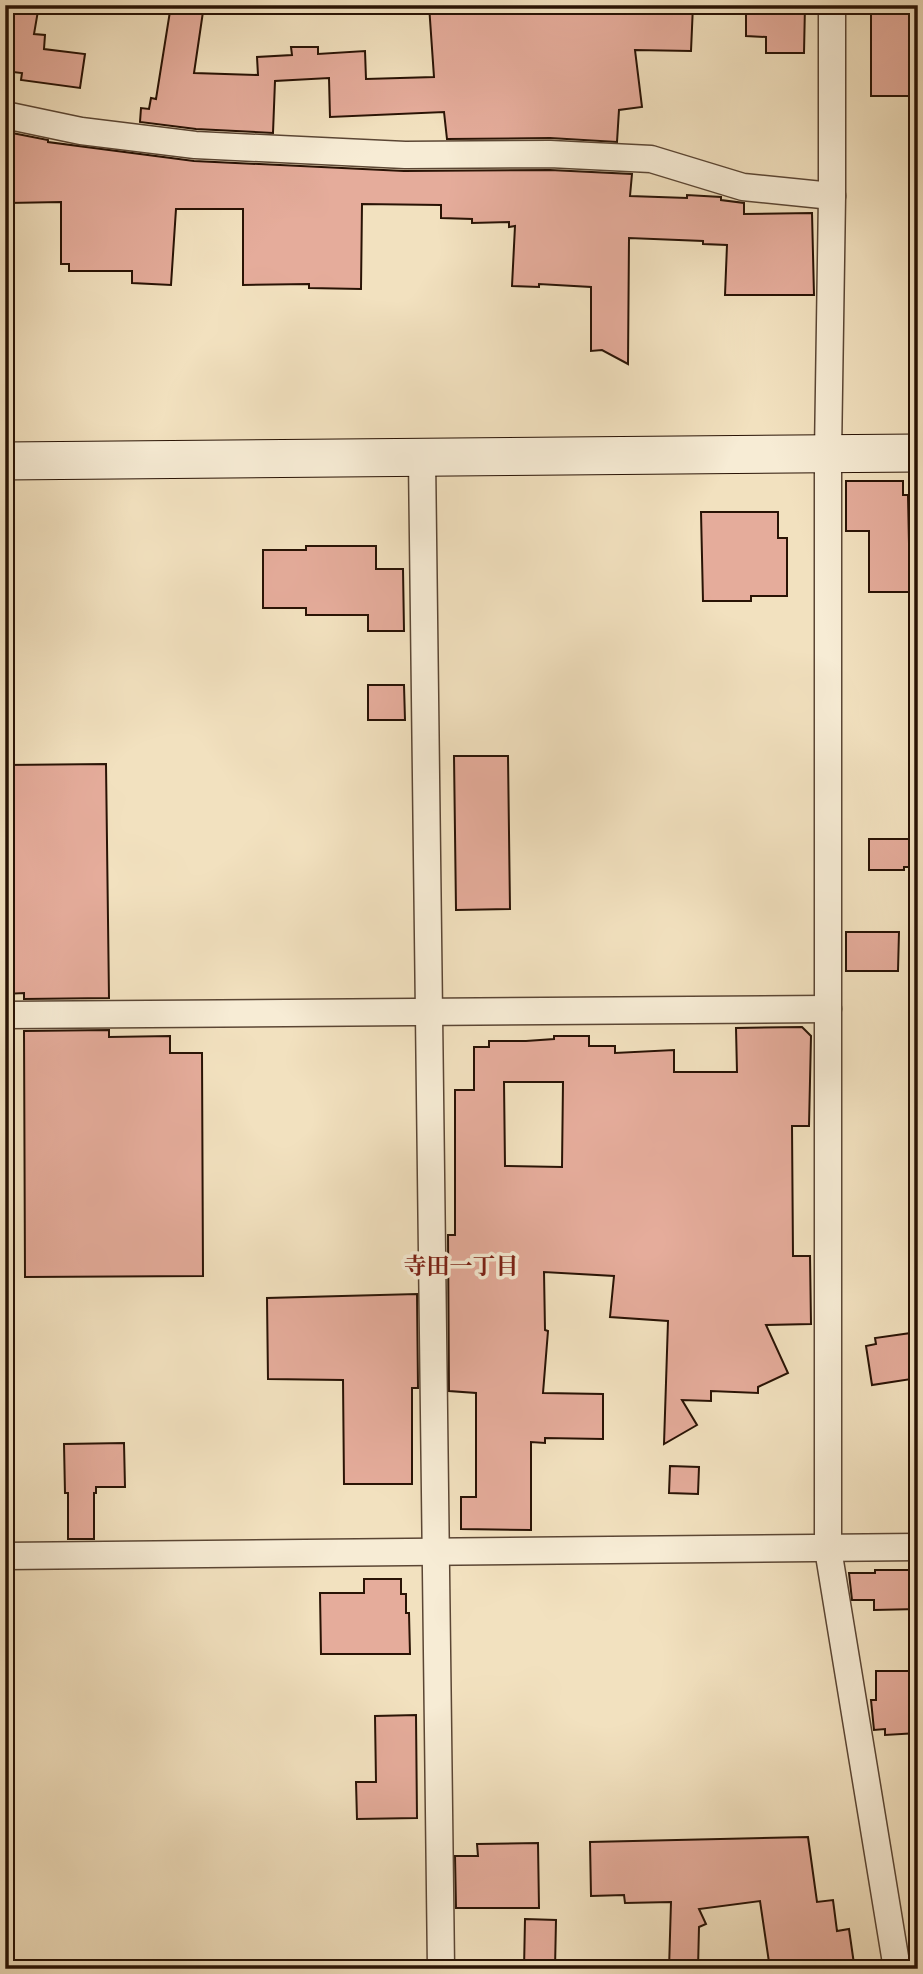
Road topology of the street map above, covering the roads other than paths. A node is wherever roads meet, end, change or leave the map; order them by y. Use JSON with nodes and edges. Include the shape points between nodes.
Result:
{"nodes":[{"id":1,"x":832,"y":5,"type":"edge"},
{"id":2,"x":5,"y":115,"type":"edge"},
{"id":3,"x":832,"y":196,"type":"junction"},
{"id":4,"x":828,"y":453,"type":"junction"},
{"id":5,"x":918,"y":453,"type":"edge"},
{"id":6,"x":422,"y":458,"type":"junction"},
{"id":7,"x":5,"y":461,"type":"edge"},
{"id":8,"x":828,"y":1009,"type":"junction"},
{"id":9,"x":428,"y":1012,"type":"junction"},
{"id":10,"x":5,"y":1014,"type":"edge"},
{"id":11,"x":918,"y":1547,"type":"edge"},
{"id":12,"x":828,"y":1549,"type":"junction"},
{"id":13,"x":436,"y":1550,"type":"junction"},
{"id":14,"x":5,"y":1556,"type":"edge"},
{"id":15,"x":441,"y":1969,"type":"edge"},
{"id":16,"x":897,"y":1969,"type":"edge"}],
"edges":[{"from":1,"to":3,"type":"street"},
{"from":2,"to":3,"type":"street","via":[[81,131],[195,145],[405,155],[651,159],[743,187]]},
{"from":3,"to":4,"type":"street"},
{"from":4,"to":5,"type":"street"},
{"from":4,"to":6,"type":"street"},
{"from":4,"to":8,"type":"street"},
{"from":6,"to":7,"type":"street"},
{"from":6,"to":9,"type":"street"},
{"from":8,"to":9,"type":"street"},
{"from":8,"to":12,"type":"street"},
{"from":9,"to":10,"type":"street"},
{"from":9,"to":13,"type":"street"},
{"from":11,"to":12,"type":"street"},
{"from":12,"to":13,"type":"street"},
{"from":12,"to":16,"type":"street"},
{"from":13,"to":14,"type":"street"},
{"from":13,"to":15,"type":"street"}]}
